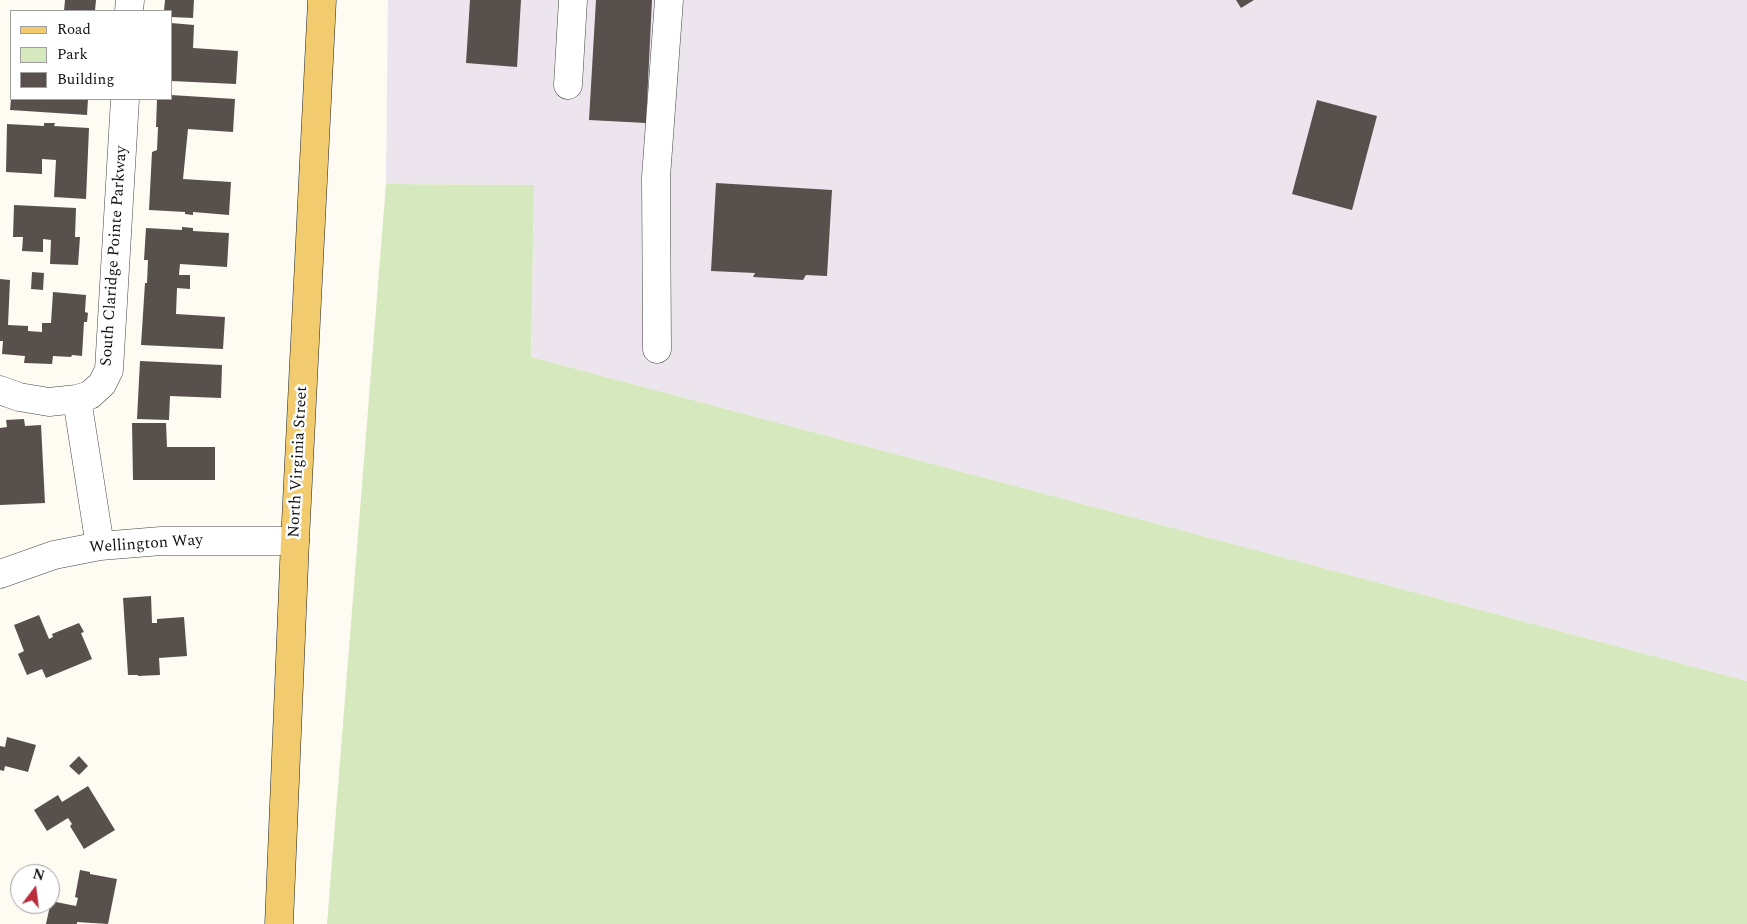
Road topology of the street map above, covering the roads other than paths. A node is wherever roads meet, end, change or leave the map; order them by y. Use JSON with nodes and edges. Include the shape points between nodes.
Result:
{"nodes":[{"id":1,"x":322,"y":0,"type":"edge"},
{"id":2,"x":573,"y":0,"type":"edge"},
{"id":3,"x":669,"y":0,"type":"edge"},
{"id":4,"x":568,"y":86,"type":"dead end"},
{"id":5,"x":124,"y":100,"type":"edge"},
{"id":6,"x":657,"y":349,"type":"dead end"},
{"id":7,"x":0,"y":390,"type":"edge"},
{"id":8,"x":77,"y":398,"type":"junction"},
{"id":9,"x":295,"y":541,"type":"junction"},
{"id":10,"x":100,"y":546,"type":"junction"},
{"id":11,"x":0,"y":574,"type":"edge"},
{"id":12,"x":279,"y":924,"type":"edge"}],
"edges":[{"from":1,"to":9,"type":"main road","name":"North Virginia Street"},
{"from":2,"to":4,"type":"street"},
{"from":3,"to":6,"type":"street","via":[[656,177]]},
{"from":5,"to":8,"type":"street","name":"South Claridge Pointe Parkway","via":[[109,370],[102,384],[90,394]]},
{"from":7,"to":8,"type":"street","name":"South Claridge Pointe Parkway","via":[[49,402]]},
{"from":8,"to":10,"type":"street"},
{"from":9,"to":10,"type":"street","name":"Wellington Way","via":[[161,541]]},
{"from":9,"to":12,"type":"main road","name":"North Virginia Street"},
{"from":10,"to":11,"type":"street","name":"Wellington Way","via":[[54,555]]}]}
